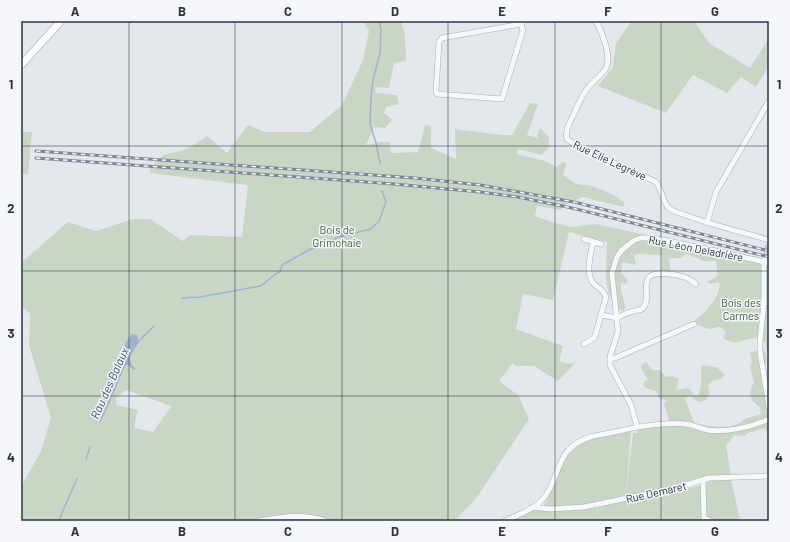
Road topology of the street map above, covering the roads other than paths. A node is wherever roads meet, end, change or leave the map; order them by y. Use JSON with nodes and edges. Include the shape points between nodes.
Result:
{"nodes":[{"id":1,"x":61,"y":21,"type":"edge"},
{"id":2,"x":596,"y":21,"type":"edge"},
{"id":3,"x":522,"y":22,"type":"edge"},
{"id":4,"x":21,"y":65,"type":"edge"},
{"id":5,"x":769,"y":101,"type":"edge"},
{"id":6,"x":707,"y":223,"type":"junction"},
{"id":7,"x":584,"y":240,"type":"dead end"},
{"id":8,"x":768,"y":241,"type":"edge"},
{"id":9,"x":593,"y":242,"type":"junction"},
{"id":10,"x":601,"y":244,"type":"dead end"},
{"id":11,"x":766,"y":261,"type":"edge"},
{"id":12,"x":696,"y":284,"type":"dead end"},
{"id":13,"x":601,"y":315,"type":"junction"},
{"id":14,"x":617,"y":318,"type":"junction"},
{"id":15,"x":694,"y":324,"type":"dead end"},
{"id":16,"x":584,"y":344,"type":"dead end"},
{"id":17,"x":610,"y":359,"type":"junction"},
{"id":18,"x":769,"y":408,"type":"edge"},
{"id":19,"x":769,"y":419,"type":"edge"},
{"id":20,"x":638,"y":426,"type":"junction"},
{"id":21,"x":769,"y":476,"type":"edge"},
{"id":22,"x":703,"y":480,"type":"junction"},
{"id":23,"x":539,"y":503,"type":"junction"},
{"id":24,"x":534,"y":507,"type":"junction"},
{"id":25,"x":543,"y":509,"type":"junction"},
{"id":26,"x":259,"y":521,"type":"edge"},
{"id":27,"x":326,"y":521,"type":"edge"},
{"id":28,"x":505,"y":521,"type":"edge"},
{"id":29,"x":711,"y":521,"type":"edge"}],
"edges":[{"from":1,"to":4,"type":"street"},
{"from":2,"to":6,"type":"street","name":"Rue Elie Legrève","via":[[608,60],[606,67],[583,95],[566,130],[567,139],[577,146],[651,179],[659,186],[669,208],[674,212]]},
{"from":3,"to":3,"type":"street","via":[[523,30],[502,99],[437,94],[439,42],[442,38]]},
{"from":5,"to":6,"type":"street","via":[[716,192]]},
{"from":6,"to":8,"type":"street","name":"Rue Elie Legrève"},
{"from":7,"to":9,"type":"street"},
{"from":9,"to":10,"type":"street"},
{"from":9,"to":13,"type":"street","via":[[589,278],[595,286],[604,291],[606,297]]},
{"from":11,"to":14,"type":"street","name":"Rue Léon Deladrière","via":[[653,238],[640,238],[620,251],[613,266],[612,282]]},
{"from":11,"to":18,"type":"street","via":[[760,352]]},
{"from":12,"to":14,"type":"street","via":[[682,276],[653,274],[646,281],[644,307]]},
{"from":13,"to":14,"type":"street"},
{"from":13,"to":16,"type":"street","via":[[594,338]]},
{"from":14,"to":17,"type":"street","name":"Rue Léon Deladrière","via":[[617,336]]},
{"from":15,"to":17,"type":"street"},
{"from":17,"to":20,"type":"street","via":[[610,367],[633,409]]},
{"from":19,"to":20,"type":"street","via":[[724,431],[706,430],[686,424]]},
{"from":20,"to":23,"type":"street","via":[[590,437],[576,443],[568,450],[547,494]]},
{"from":21,"to":22,"type":"street","name":"Rue Demaret"},
{"from":22,"to":25,"type":"street","name":"Rue Demaret","via":[[600,504]]},
{"from":22,"to":29,"type":"street","via":[[704,518]]},
{"from":23,"to":24,"type":"street"},
{"from":23,"to":25,"type":"street"},
{"from":24,"to":25,"type":"street","name":"Rue Demaret"},
{"from":24,"to":28,"type":"street"},
{"from":26,"to":27,"type":"street","via":[[292,516],[315,517]]}]}
